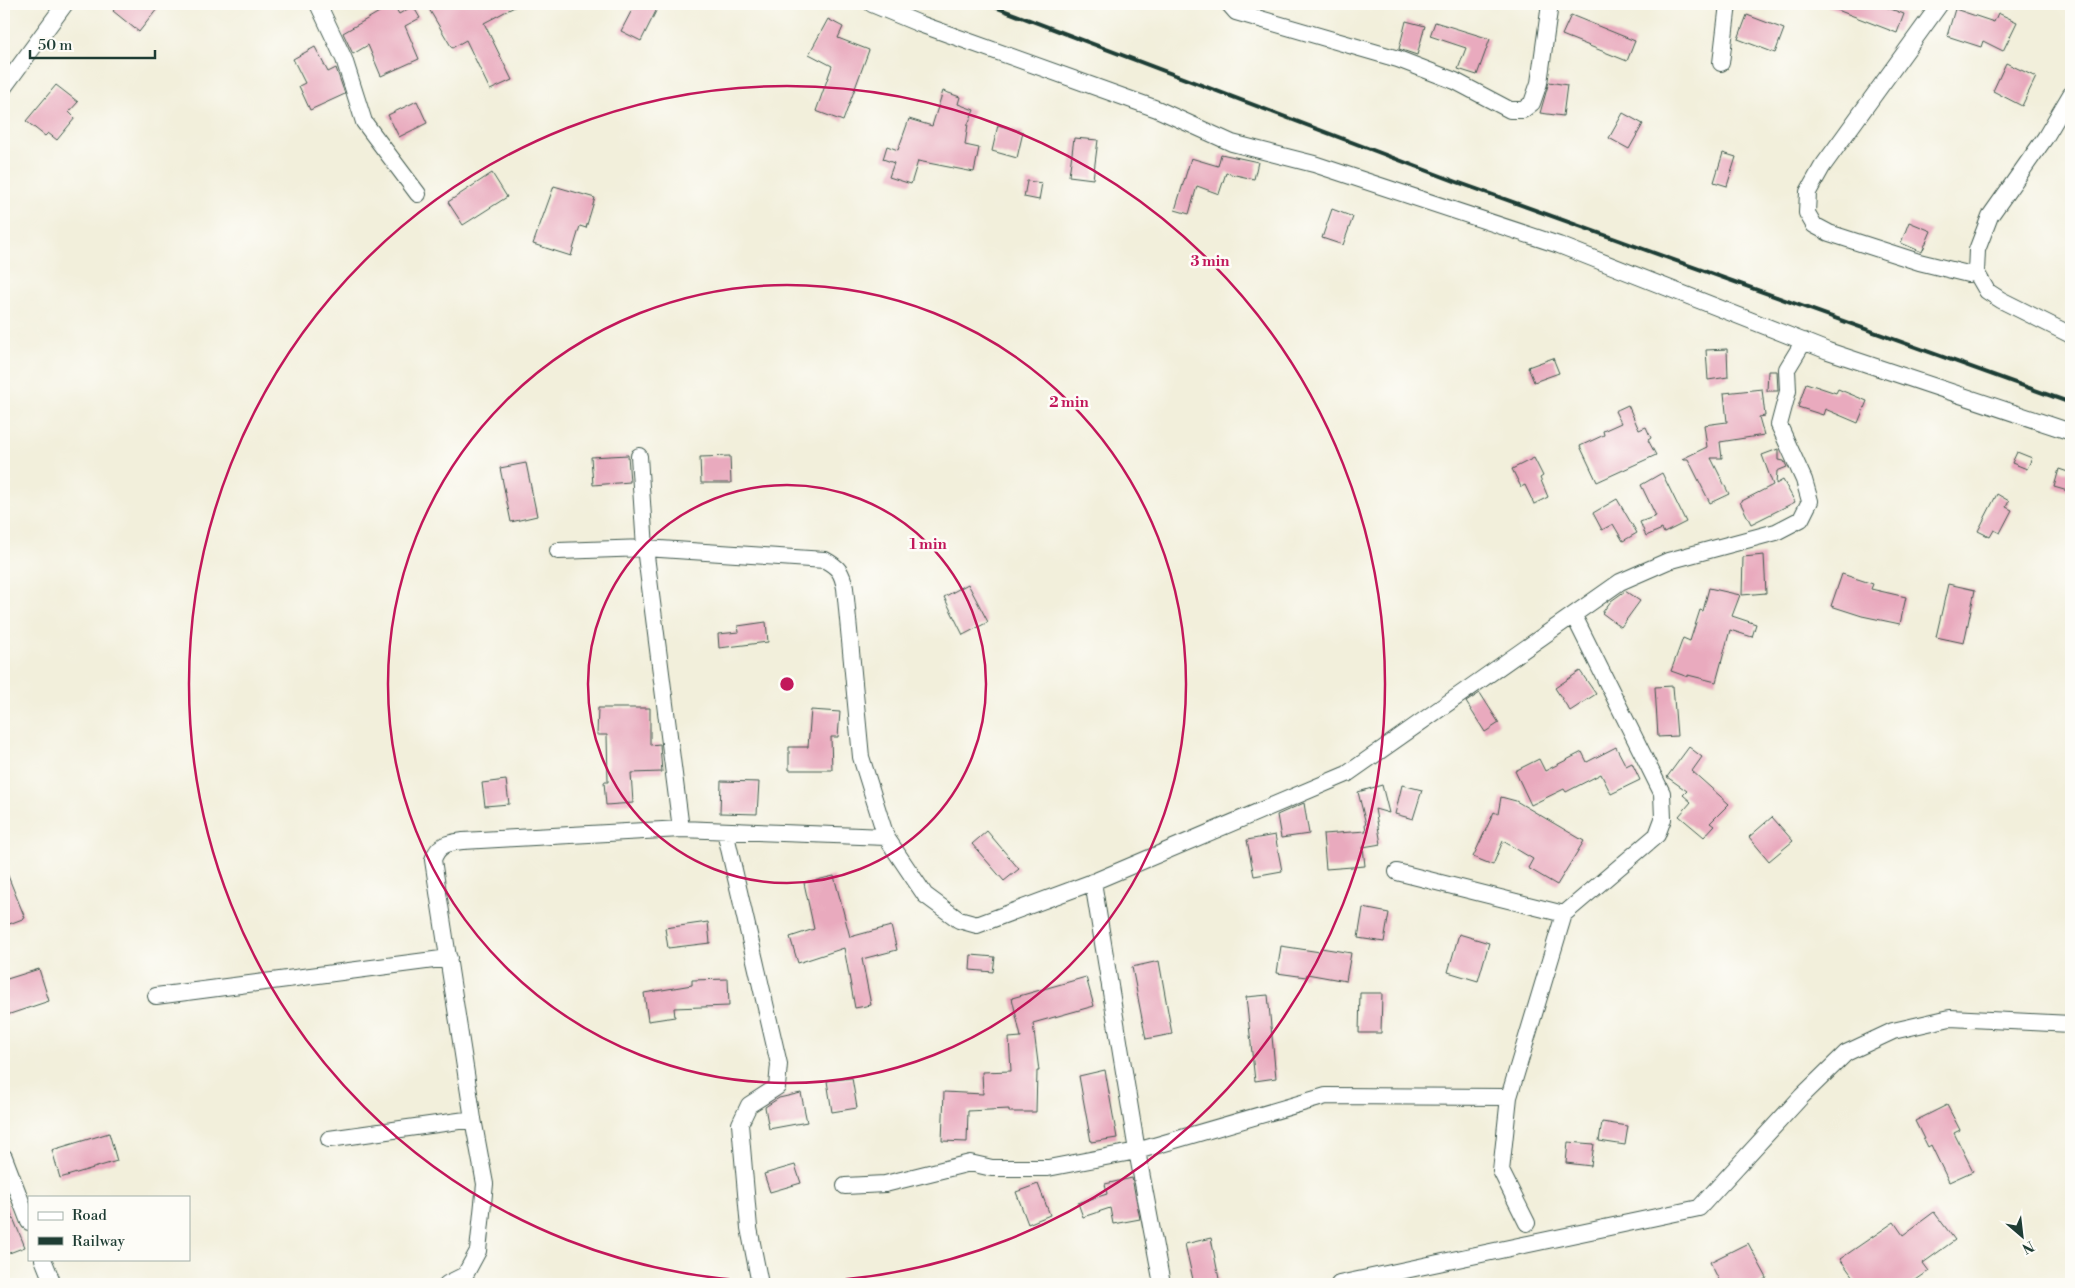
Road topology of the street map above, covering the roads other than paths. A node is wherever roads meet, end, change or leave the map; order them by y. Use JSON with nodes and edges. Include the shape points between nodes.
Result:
{"nodes":[{"id":1,"x":65,"y":4,"type":"edge"},
{"id":2,"x":318,"y":4,"type":"edge"},
{"id":3,"x":872,"y":4,"type":"edge"},
{"id":4,"x":1229,"y":4,"type":"edge"},
{"id":5,"x":1550,"y":4,"type":"edge"},
{"id":6,"x":1728,"y":4,"type":"edge"},
{"id":7,"x":1940,"y":4,"type":"edge"},
{"id":8,"x":1721,"y":63,"type":"dead end"},
{"id":9,"x":4,"y":87,"type":"edge"},
{"id":10,"x":2071,"y":94,"type":"edge"},
{"id":11,"x":418,"y":194,"type":"dead end"},
{"id":12,"x":1976,"y":272,"type":"junction"},
{"id":13,"x":2071,"y":335,"type":"edge"},
{"id":14,"x":1804,"y":341,"type":"junction"},
{"id":15,"x":2071,"y":432,"type":"edge"},
{"id":16,"x":639,"y":456,"type":"dead end"},
{"id":17,"x":644,"y":548,"type":"junction"},
{"id":18,"x":558,"y":551,"type":"dead end"},
{"id":19,"x":1574,"y":616,"type":"junction"},
{"id":20,"x":681,"y":829,"type":"junction"},
{"id":21,"x":725,"y":831,"type":"junction"},
{"id":22,"x":886,"y":838,"type":"junction"},
{"id":23,"x":1397,"y":872,"type":"dead end"},
{"id":24,"x":1093,"y":882,"type":"junction"},
{"id":25,"x":1564,"y":914,"type":"junction"},
{"id":26,"x":449,"y":958,"type":"junction"},
{"id":27,"x":156,"y":996,"type":"dead end"},
{"id":28,"x":2071,"y":1024,"type":"edge"},
{"id":29,"x":1509,"y":1097,"type":"junction"},
{"id":30,"x":473,"y":1119,"type":"junction"},
{"id":31,"x":329,"y":1139,"type":"dead end"},
{"id":32,"x":1137,"y":1151,"type":"junction"},
{"id":33,"x":4,"y":1157,"type":"edge"},
{"id":34,"x":845,"y":1186,"type":"dead end"},
{"id":35,"x":28,"y":1219,"type":"edge"},
{"id":36,"x":1527,"y":1223,"type":"dead end"},
{"id":37,"x":43,"y":1260,"type":"edge"},
{"id":38,"x":54,"y":1284,"type":"edge"},
{"id":39,"x":447,"y":1284,"type":"edge"},
{"id":40,"x":760,"y":1284,"type":"edge"},
{"id":41,"x":1162,"y":1284,"type":"edge"},
{"id":42,"x":1339,"y":1284,"type":"edge"}],
"edges":[{"from":1,"to":9,"type":"street"},
{"from":2,"to":11,"type":"street","via":[[344,59],[364,122]]},
{"from":3,"to":14,"type":"street","via":[[1157,109],[1232,143],[1314,164],[1560,245]]},
{"from":4,"to":5,"type":"street","via":[[1236,12],[1398,58],[1455,81],[1510,110],[1522,110],[1532,103],[1539,83]]},
{"from":6,"to":8,"type":"street"},
{"from":7,"to":12,"type":"street","via":[[1822,166],[1808,192],[1807,212],[1814,225],[1829,233],[1919,262],[1968,274]]},
{"from":10,"to":12,"type":"street","via":[[2045,138],[1990,216],[1977,250]]},
{"from":12,"to":13,"type":"street","via":[[1987,290],[2001,300]]},
{"from":14,"to":15,"type":"street"},
{"from":14,"to":19,"type":"street","via":[[1787,369],[1788,392],[1779,425],[1810,501],[1801,519],[1776,532],[1668,562],[1636,575],[1620,582]]},
{"from":16,"to":17,"type":"street"},
{"from":17,"to":18,"type":"street"},
{"from":17,"to":20,"type":"street"},
{"from":17,"to":22,"type":"street","via":[[825,560],[843,574],[861,757]]},
{"from":19,"to":24,"type":"street","via":[[1347,774]]},
{"from":19,"to":25,"type":"street","via":[[1662,793],[1663,819],[1657,835]]},
{"from":20,"to":21,"type":"street"},
{"from":20,"to":26,"type":"street","via":[[445,843],[436,850],[433,860]]},
{"from":21,"to":22,"type":"street"},
{"from":21,"to":40,"type":"street","via":[[779,1064],[777,1087],[748,1105],[740,1124],[749,1228]]},
{"from":22,"to":24,"type":"street","via":[[925,895],[959,920],[977,925]]},
{"from":23,"to":25,"type":"street"},
{"from":24,"to":32,"type":"street"},
{"from":25,"to":29,"type":"street"},
{"from":26,"to":27,"type":"street"},
{"from":26,"to":30,"type":"street"},
{"from":28,"to":42,"type":"street","via":[[1950,1018],[1893,1031],[1846,1054],[1802,1096],[1699,1208]]},
{"from":29,"to":32,"type":"street","via":[[1326,1096]]},
{"from":29,"to":36,"type":"street","via":[[1501,1171]]},
{"from":30,"to":31,"type":"street"},
{"from":30,"to":39,"type":"street","via":[[485,1184],[478,1252],[465,1275]]},
{"from":32,"to":34,"type":"street","via":[[1048,1168],[992,1168],[970,1163],[885,1184]]},
{"from":32,"to":41,"type":"street"},
{"from":33,"to":35,"type":"street"},
{"from":37,"to":38,"type":"street"}]}
